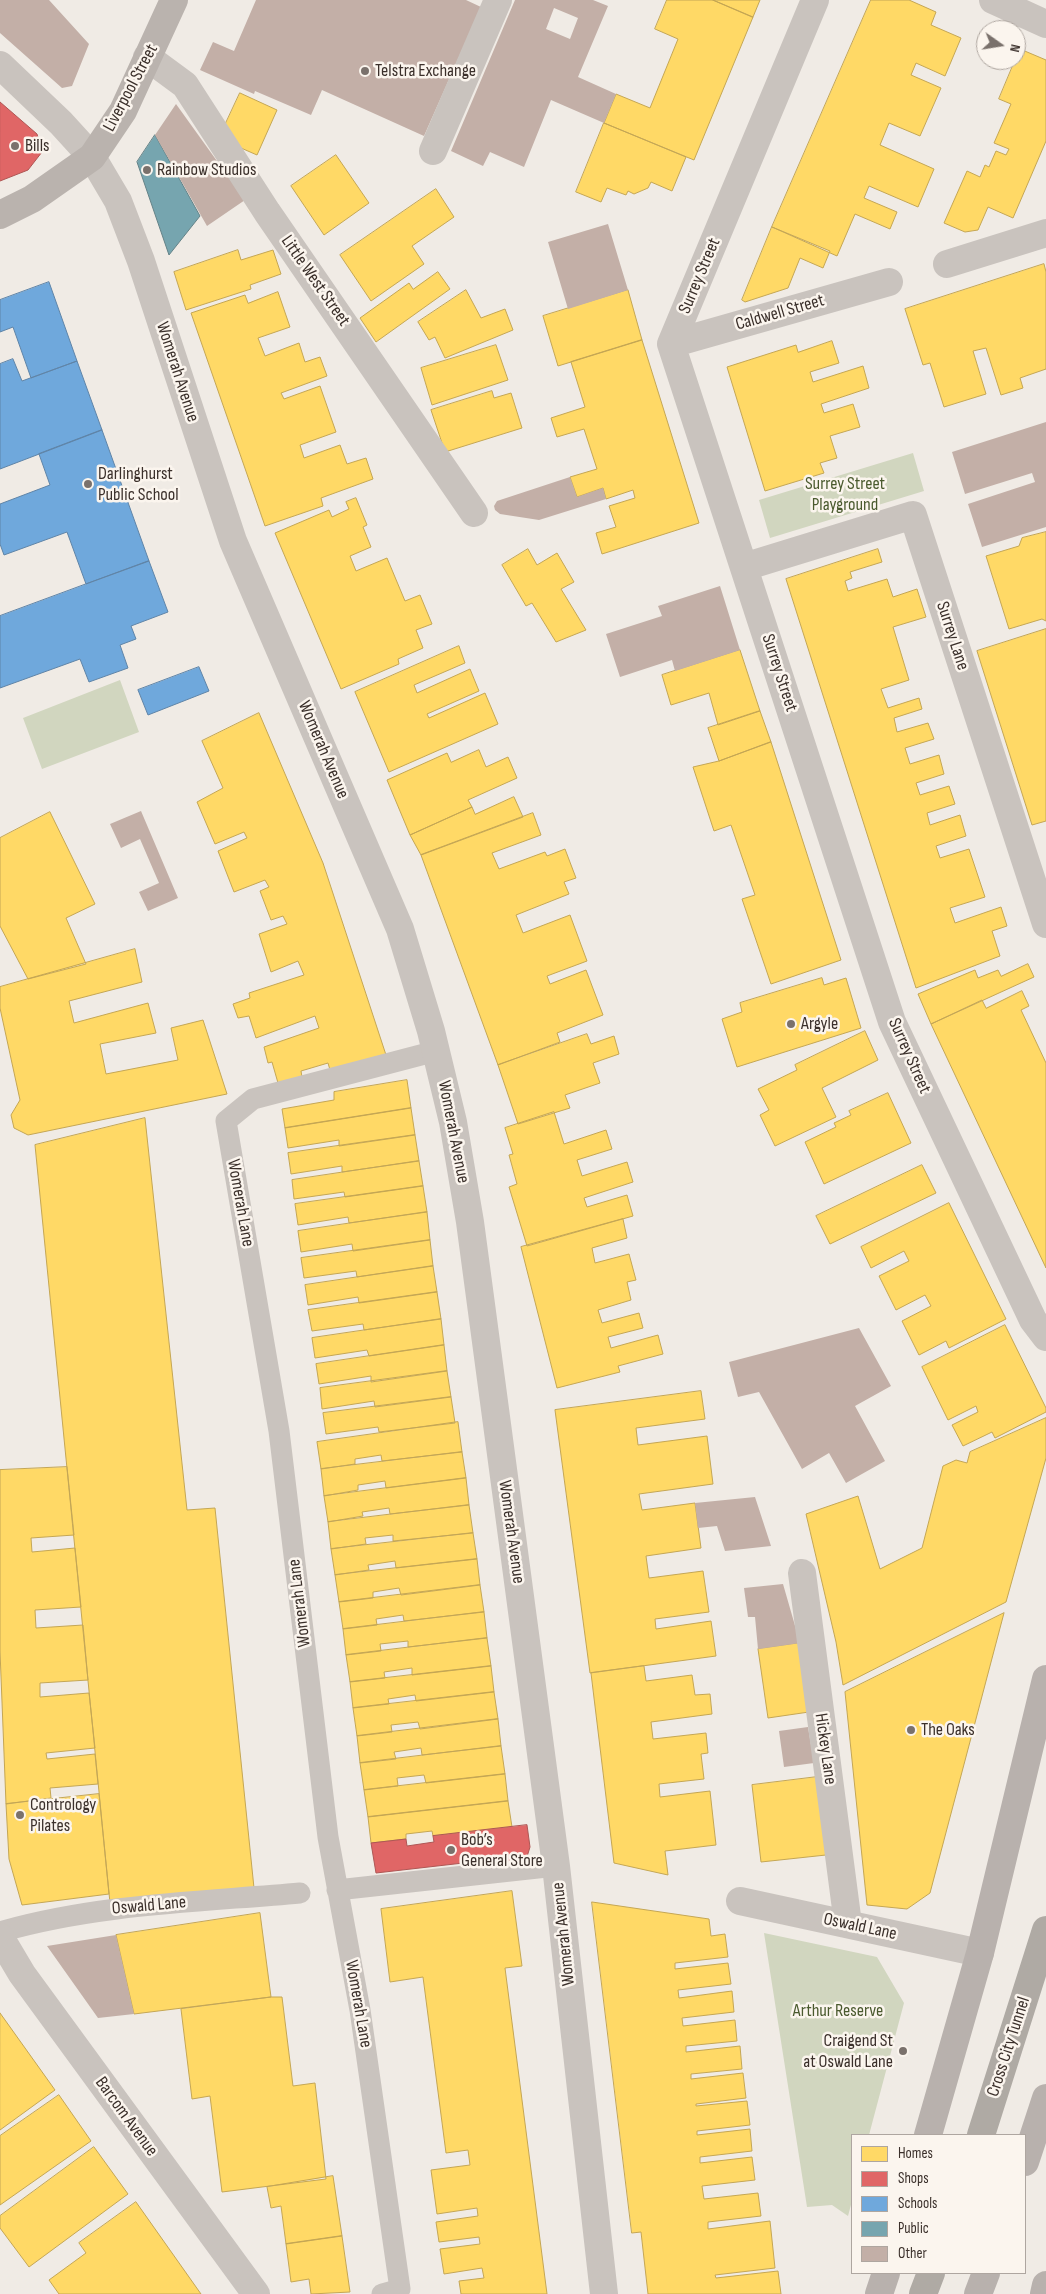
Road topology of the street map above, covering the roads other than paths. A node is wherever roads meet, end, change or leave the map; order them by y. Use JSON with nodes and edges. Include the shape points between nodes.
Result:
{"nodes":[{"id":1,"x":174,"y":0,"type":"edge"},
{"id":2,"x":498,"y":0,"type":"edge"},
{"id":3,"x":815,"y":0,"type":"edge"},
{"id":4,"x":993,"y":0,"type":"edge"},
{"id":5,"x":1046,"y":24,"type":"edge"},
{"id":6,"x":147,"y":57,"type":"junction"},
{"id":7,"x":0,"y":65,"type":"edge"},
{"id":8,"x":434,"y":152,"type":"dead end"},
{"id":9,"x":92,"y":157,"type":"junction"},
{"id":10,"x":0,"y":215,"type":"edge"},
{"id":11,"x":1046,"y":232,"type":"edge"},
{"id":12,"x":947,"y":264,"type":"dead end"},
{"id":13,"x":889,"y":282,"type":"dead end"},
{"id":14,"x":671,"y":344,"type":"junction"},
{"id":15,"x":474,"y":513,"type":"dead end"},
{"id":16,"x":744,"y":567,"type":"junction"},
{"id":17,"x":1046,"y":924,"type":"edge"},
{"id":18,"x":436,"y":1051,"type":"junction"},
{"id":19,"x":1046,"y":1337,"type":"edge"},
{"id":20,"x":802,"y":1573,"type":"dead end"},
{"id":21,"x":1046,"y":1679,"type":"edge"},
{"id":22,"x":556,"y":1866,"type":"junction"},
{"id":23,"x":337,"y":1890,"type":"junction"},
{"id":24,"x":300,"y":1893,"type":"dead end"},
{"id":25,"x":740,"y":1901,"type":"dead end"},
{"id":26,"x":848,"y":1924,"type":"junction"},
{"id":27,"x":1046,"y":1930,"type":"edge"},
{"id":28,"x":0,"y":1932,"type":"edge"},
{"id":29,"x":0,"y":1938,"type":"edge"},
{"id":30,"x":980,"y":1954,"type":"junction"},
{"id":31,"x":1046,"y":2098,"type":"edge"},
{"id":32,"x":928,"y":2134,"type":"edge"},
{"id":33,"x":981,"y":2134,"type":"edge"},
{"id":34,"x":1026,"y":2159,"type":"edge"},
{"id":35,"x":886,"y":2274,"type":"edge"},
{"id":36,"x":931,"y":2274,"type":"edge"},
{"id":37,"x":986,"y":2274,"type":"edge"},
{"id":38,"x":1046,"y":2285,"type":"edge"},
{"id":39,"x":256,"y":2294,"type":"edge"},
{"id":40,"x":382,"y":2294,"type":"edge"},
{"id":41,"x":604,"y":2294,"type":"edge"},
{"id":42,"x":879,"y":2294,"type":"edge"},
{"id":43,"x":923,"y":2294,"type":"edge"},
{"id":44,"x":978,"y":2294,"type":"edge"},
{"id":45,"x":1044,"y":2294,"type":"edge"}],
"edges":[{"from":1,"to":6,"type":"street","name":"Liverpool Street"},
{"from":2,"to":8,"type":"street"},
{"from":3,"to":14,"type":"street","name":"Surrey Street"},
{"from":4,"to":5,"type":"street"},
{"from":6,"to":9,"type":"street","name":"Liverpool Street","via":[[123,111]]},
{"from":6,"to":15,"type":"street","name":"Little West Street","via":[[185,85],[267,212]]},
{"from":7,"to":9,"type":"street","name":"Womerah Avenue","via":[[61,122]]},
{"from":9,"to":10,"type":"street","name":"Liverpool Street","via":[[32,199]]},
{"from":9,"to":18,"type":"street","name":"Womerah Avenue","via":[[118,201],[141,262],[233,541],[400,930]]},
{"from":11,"to":12,"type":"street"},
{"from":13,"to":14,"type":"street","name":"Caldwell Street"},
{"from":14,"to":16,"type":"street","name":"Surrey Street"},
{"from":16,"to":17,"type":"street","name":"Surrey Lane","via":[[913,515]]},
{"from":16,"to":19,"type":"street","name":"Surrey Street","via":[[892,1022],[1032,1320]]},
{"from":18,"to":22,"type":"street","name":"Womerah Avenue","via":[[453,1122],[470,1222]]},
{"from":18,"to":23,"type":"lane","name":"Womerah Lane","via":[[253,1099],[226,1122],[279,1431]]},
{"from":20,"to":26,"type":"street","name":"Hickey Lane"},
{"from":21,"to":30,"type":"main road"},
{"from":22,"to":23,"type":"lane"},
{"from":22,"to":41,"type":"street","name":"Womerah Avenue"},
{"from":23,"to":40,"type":"lane","name":"Womerah Lane","via":[[360,2010],[400,2289]]},
{"from":24,"to":28,"type":"lane","name":"Oswald Lane","via":[[101,1910]]},
{"from":25,"to":26,"type":"street","name":"Oswald Lane"},
{"from":26,"to":30,"type":"street","name":"Oswald Lane"},
{"from":27,"to":33,"type":"highway","name":"Cross City Tunnel"},
{"from":29,"to":39,"type":"street","name":"Barcom Avenue","via":[[22,1974]]},
{"from":30,"to":32,"type":"main road"},
{"from":31,"to":34,"type":"main road"},
{"from":35,"to":42,"type":"main road"},
{"from":36,"to":43,"type":"highway"},
{"from":37,"to":44,"type":"main road"},
{"from":38,"to":45,"type":"main road"}]}
